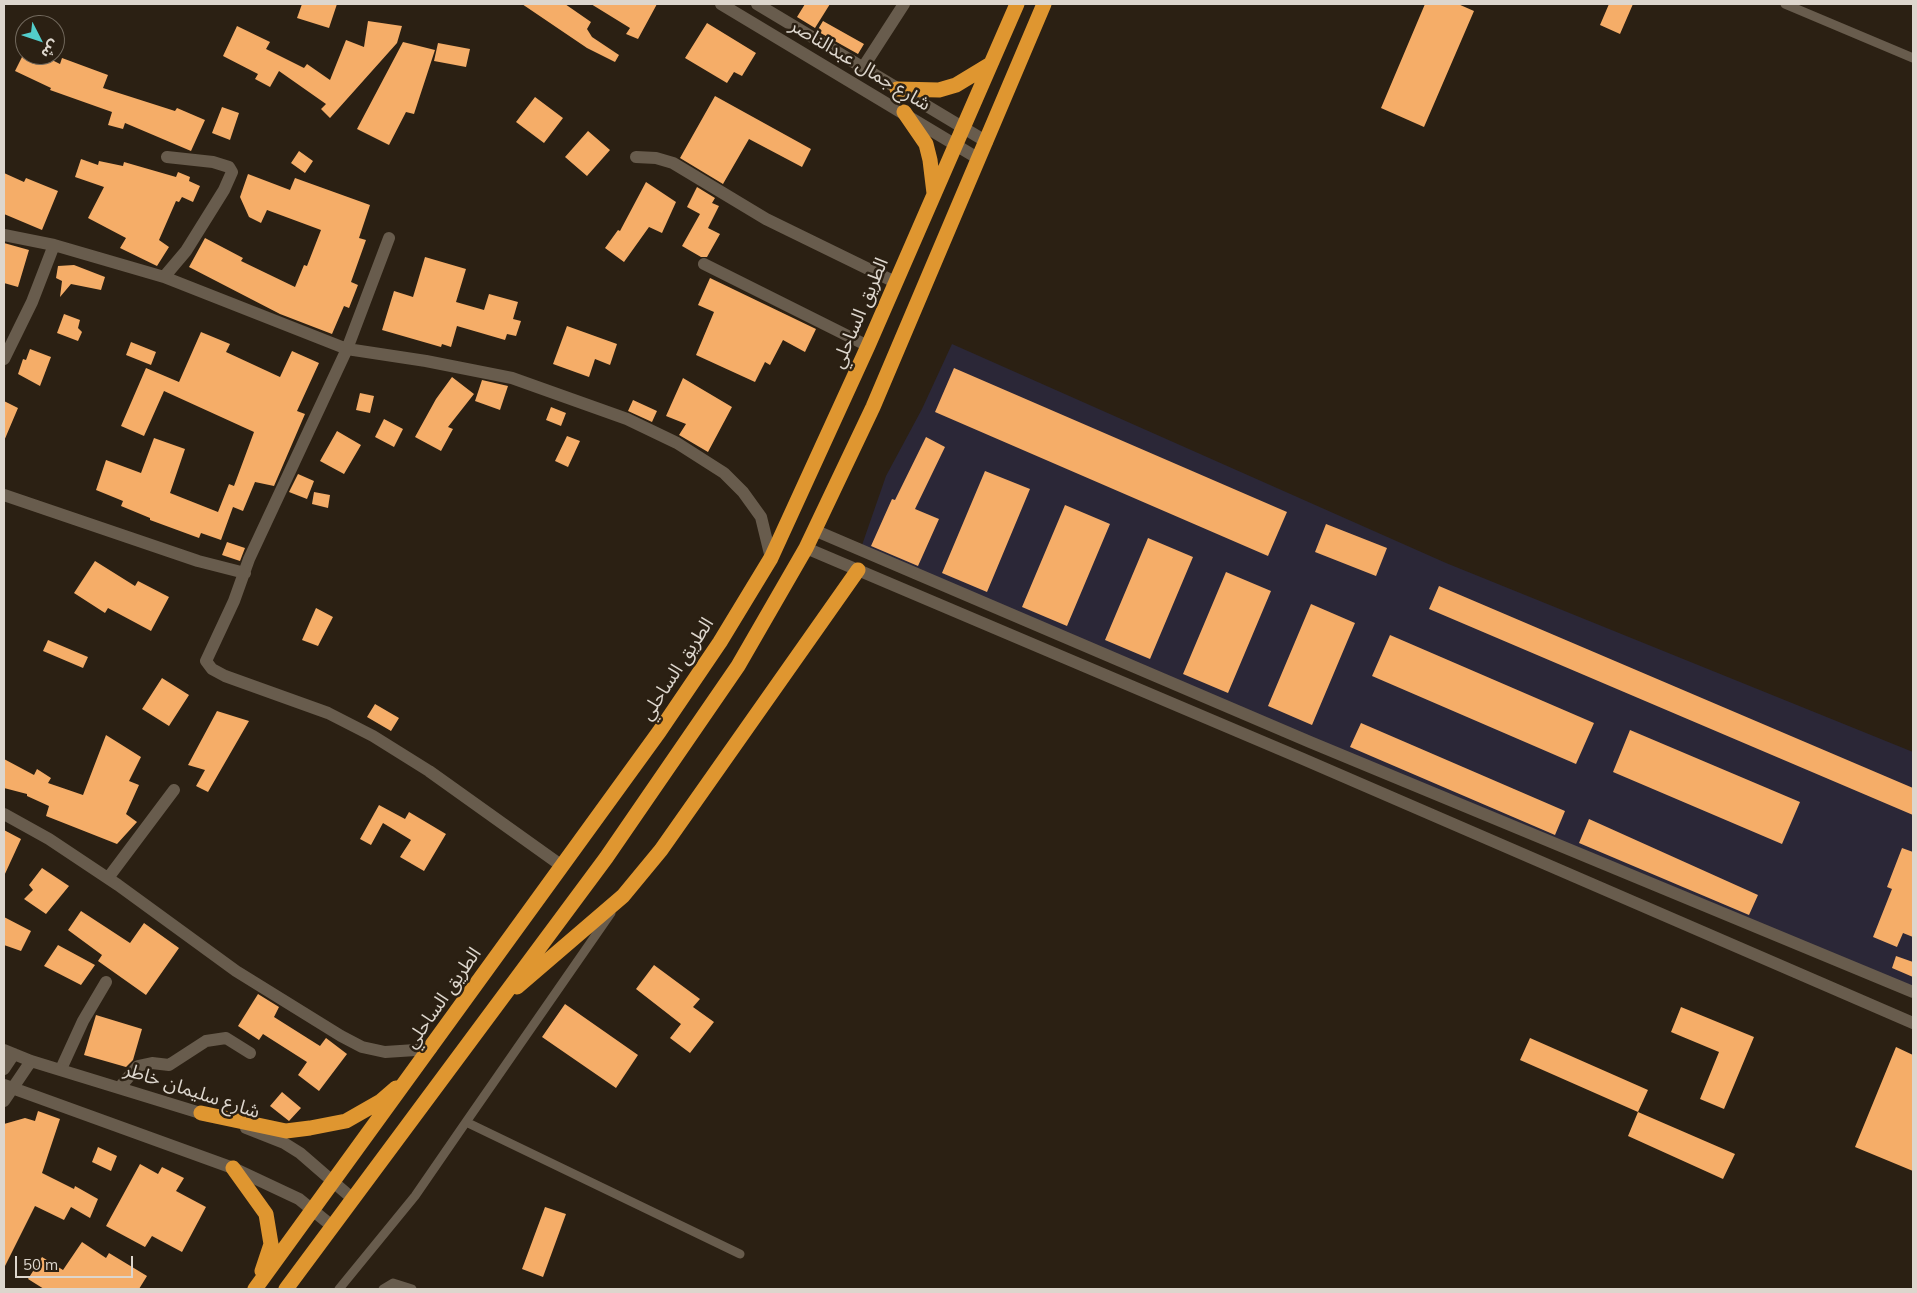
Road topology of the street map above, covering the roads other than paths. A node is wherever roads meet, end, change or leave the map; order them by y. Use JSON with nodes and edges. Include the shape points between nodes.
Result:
{"nodes":[{"id":1,"x":722,"y":4,"type":"edge"},
{"id":2,"x":757,"y":4,"type":"edge"},
{"id":3,"x":904,"y":4,"type":"edge"},
{"id":4,"x":1017,"y":4,"type":"edge"},
{"id":5,"x":1044,"y":4,"type":"edge"},
{"id":6,"x":1785,"y":4,"type":"edge"},
{"id":7,"x":1913,"y":58,"type":"edge"},
{"id":8,"x":990,"y":65,"type":"junction"},
{"id":9,"x":862,"y":68,"type":"junction"},
{"id":10,"x":897,"y":89,"type":"junction"},
{"id":11,"x":904,"y":112,"type":"junction"},
{"id":12,"x":963,"y":128,"type":"junction"},
{"id":13,"x":987,"y":142,"type":"junction"},
{"id":14,"x":956,"y":144,"type":"junction"},
{"id":15,"x":167,"y":157,"type":"dead end"},
{"id":16,"x":636,"y":158,"type":"dead end"},
{"id":17,"x":979,"y":159,"type":"junction"},
{"id":18,"x":934,"y":194,"type":"junction"},
{"id":19,"x":4,"y":235,"type":"edge"},
{"id":20,"x":390,"y":238,"type":"dead end"},
{"id":21,"x":54,"y":245,"type":"junction"},
{"id":22,"x":704,"y":264,"type":"dead end"},
{"id":23,"x":164,"y":277,"type":"junction"},
{"id":24,"x":895,"y":282,"type":"junction"},
{"id":25,"x":868,"y":346,"type":"junction"},
{"id":26,"x":347,"y":349,"type":"junction"},
{"id":27,"x":4,"y":358,"type":"edge"},
{"id":28,"x":4,"y":495,"type":"edge"},
{"id":29,"x":814,"y":530,"type":"junction"},
{"id":30,"x":806,"y":548,"type":"junction"},
{"id":31,"x":771,"y":558,"type":"junction"},
{"id":32,"x":858,"y":570,"type":"junction"},
{"id":33,"x":245,"y":573,"type":"junction"},
{"id":34,"x":1310,"y":742,"type":"junction"},
{"id":35,"x":1303,"y":759,"type":"junction"},
{"id":36,"x":174,"y":790,"type":"dead end"},
{"id":37,"x":4,"y":814,"type":"edge"},
{"id":38,"x":562,"y":866,"type":"junction"},
{"id":39,"x":1617,"y":871,"type":"junction"},
{"id":40,"x":108,"y":878,"type":"junction"},
{"id":41,"x":1609,"y":892,"type":"junction"},
{"id":42,"x":623,"y":896,"type":"junction"},
{"id":43,"x":106,"y":982,"type":"dead end"},
{"id":44,"x":1913,"y":992,"type":"edge"},
{"id":45,"x":494,"y":1008,"type":"junction"},
{"id":46,"x":1913,"y":1023,"type":"edge"},
{"id":47,"x":431,"y":1050,"type":"junction"},
{"id":48,"x":9,"y":1052,"type":"edge"},
{"id":49,"x":250,"y":1053,"type":"dead end"},
{"id":50,"x":31,"y":1061,"type":"junction"},
{"id":51,"x":418,"y":1068,"type":"junction"},
{"id":52,"x":4,"y":1069,"type":"edge"},
{"id":53,"x":61,"y":1069,"type":"junction"},
{"id":54,"x":9,"y":1087,"type":"edge"},
{"id":55,"x":120,"y":1087,"type":"junction"},
{"id":56,"x":4,"y":1101,"type":"edge"},
{"id":57,"x":202,"y":1113,"type":"junction"},
{"id":58,"x":466,"y":1122,"type":"junction"},
{"id":59,"x":233,"y":1168,"type":"junction"},
{"id":60,"x":334,"y":1182,"type":"junction"},
{"id":61,"x":353,"y":1199,"type":"junction"},
{"id":62,"x":313,"y":1208,"type":"junction"},
{"id":63,"x":332,"y":1226,"type":"junction"},
{"id":64,"x":740,"y":1254,"type":"dead end"},
{"id":65,"x":254,"y":1289,"type":"edge"},
{"id":66,"x":286,"y":1289,"type":"edge"},
{"id":67,"x":339,"y":1289,"type":"edge"},
{"id":68,"x":383,"y":1289,"type":"edge"},
{"id":69,"x":412,"y":1289,"type":"edge"}],
"edges":[{"from":1,"to":11,"type":"street","name":"شارع جمال عبدالناصر"},
{"from":2,"to":9,"type":"street","name":"شارع جمال عبدالناصر"},
{"from":3,"to":9,"type":"street"},
{"from":4,"to":8,"type":"highway","name":"الطريق الساحلي"},
{"from":5,"to":13,"type":"highway"},
{"from":6,"to":7,"type":"lane"},
{"from":8,"to":10,"type":"highway","via":[[956,85],[938,90]]},
{"from":8,"to":12,"type":"highway","name":"الطريق الساحلي"},
{"from":9,"to":10,"type":"street","name":"شارع جمال عبدالناصر"},
{"from":10,"to":12,"type":"street","name":"شارع جمال عبدالناصر"},
{"from":11,"to":14,"type":"street","name":"شارع جمال عبدالناصر"},
{"from":11,"to":18,"type":"highway","via":[[926,144]]},
{"from":12,"to":13,"type":"street","name":"شارع جمال عبدالناصر"},
{"from":12,"to":14,"type":"highway","name":"الطريق الساحلي"},
{"from":13,"to":17,"type":"highway"},
{"from":14,"to":17,"type":"street","name":"شارع جمال عبدالناصر"},
{"from":14,"to":18,"type":"highway","name":"الطريق الساحلي"},
{"from":15,"to":23,"type":"street","via":[[212,162],[229,167],[232,172],[186,251]]},
{"from":16,"to":24,"type":"street","via":[[656,158],[673,163],[766,219]]},
{"from":17,"to":29,"type":"highway","via":[[873,407]]},
{"from":18,"to":24,"type":"highway","name":"الطريق الساحلي"},
{"from":19,"to":21,"type":"street"},
{"from":20,"to":26,"type":"street"},
{"from":21,"to":23,"type":"street"},
{"from":21,"to":27,"type":"street","via":[[32,302]]},
{"from":22,"to":25,"type":"street"},
{"from":23,"to":26,"type":"street"},
{"from":24,"to":25,"type":"highway","name":"الطريق الساحلي"},
{"from":25,"to":31,"type":"highway","name":"الطريق الساحلي"},
{"from":26,"to":31,"type":"street","via":[[436,362],[512,378],[628,419],[677,443],[724,473],[743,492],[761,517]]},
{"from":26,"to":33,"type":"street"},
{"from":28,"to":33,"type":"street","via":[[198,561]]},
{"from":29,"to":30,"type":"highway"},
{"from":29,"to":34,"type":"street"},
{"from":30,"to":32,"type":"street"},
{"from":30,"to":45,"type":"highway","via":[[738,666],[606,858]]},
{"from":31,"to":38,"type":"highway","name":"الطريق الساحلي","via":[[660,732]]},
{"from":32,"to":35,"type":"street"},
{"from":32,"to":42,"type":"highway","via":[[661,850]]},
{"from":33,"to":38,"type":"street","via":[[207,656],[206,662],[212,670],[328,712],[374,736],[429,770]]},
{"from":34,"to":35,"type":"street"},
{"from":34,"to":39,"type":"street"},
{"from":35,"to":41,"type":"street"},
{"from":36,"to":40,"type":"street"},
{"from":37,"to":40,"type":"street"},
{"from":38,"to":47,"type":"highway","name":"الطريق الساحلي"},
{"from":39,"to":41,"type":"street"},
{"from":39,"to":44,"type":"street"},
{"from":40,"to":47,"type":"street","via":[[236,971],[341,1036],[362,1047],[385,1052]]},
{"from":41,"to":46,"type":"street"},
{"from":42,"to":45,"type":"highway"},
{"from":42,"to":58,"type":"lane"},
{"from":43,"to":53,"type":"street","via":[[83,1021]]},
{"from":45,"to":61,"type":"highway"},
{"from":47,"to":51,"type":"highway","name":"الطريق الساحلي"},
{"from":48,"to":50,"type":"street","name":"شارع سليمان خاطر"},
{"from":48,"to":52,"type":"street"},
{"from":49,"to":55,"type":"street","via":[[226,1038],[206,1041],[169,1065],[138,1066]]},
{"from":50,"to":53,"type":"street","name":"شارع سليمان خاطر"},
{"from":50,"to":54,"type":"street"},
{"from":51,"to":57,"type":"highway","via":[[381,1100],[346,1121],[286,1131]]},
{"from":51,"to":60,"type":"highway","name":"الطريق الساحلي"},
{"from":53,"to":55,"type":"street","name":"شارع سليمان خاطر"},
{"from":54,"to":56,"type":"street"},
{"from":54,"to":59,"type":"street"},
{"from":55,"to":57,"type":"street","name":"شارع سليمان خاطر"},
{"from":57,"to":60,"type":"street","name":"شارع سليمان خاطر","via":[[284,1142]]},
{"from":58,"to":64,"type":"lane"},
{"from":58,"to":67,"type":"lane","via":[[415,1196]]},
{"from":59,"to":62,"type":"street"},
{"from":59,"to":65,"type":"highway","via":[[266,1214],[270,1230],[267,1260]]},
{"from":60,"to":61,"type":"street","name":"شارع سليمان خاطر"},
{"from":60,"to":62,"type":"highway","name":"الطريق الساحلي"},
{"from":61,"to":63,"type":"highway"},
{"from":62,"to":63,"type":"street"},
{"from":62,"to":65,"type":"highway","name":"الطريق الساحلي"},
{"from":63,"to":66,"type":"highway"},
{"from":68,"to":69,"type":"lane","via":[[393,1283]]}]}
